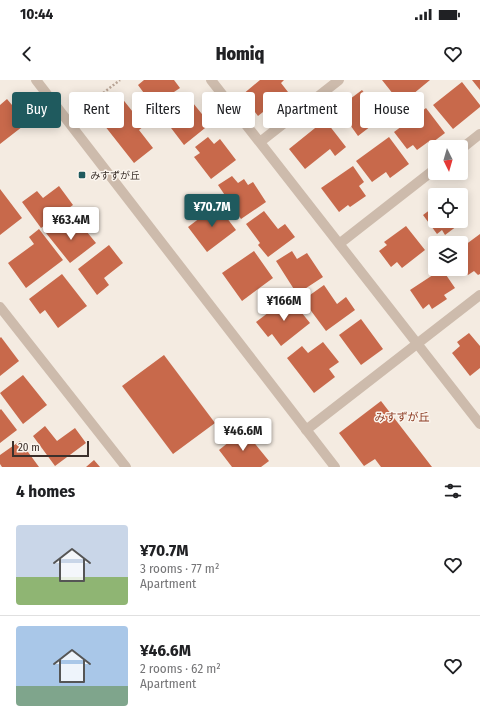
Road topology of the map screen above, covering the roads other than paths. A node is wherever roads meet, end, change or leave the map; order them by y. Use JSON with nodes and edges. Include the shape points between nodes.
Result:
{"nodes":[{"id":1,"x":36,"y":80,"type":"edge"},
{"id":2,"x":211,"y":80,"type":"edge"},
{"id":3,"x":339,"y":80,"type":"edge"},
{"id":4,"x":480,"y":134,"type":"edge"},
{"id":5,"x":260,"y":142,"type":"junction"},
{"id":6,"x":468,"y":143,"type":"edge"},
{"id":7,"x":428,"y":174,"type":"edge"},
{"id":8,"x":339,"y":244,"type":"junction"},
{"id":9,"x":480,"y":295,"type":"edge"},
{"id":10,"x":0,"y":308,"type":"edge"},
{"id":11,"x":418,"y":344,"type":"junction"},
{"id":12,"x":480,"y":424,"type":"edge"},
{"id":13,"x":306,"y":430,"type":"junction"},
{"id":14,"x":126,"y":467,"type":"edge"},
{"id":15,"x":335,"y":467,"type":"edge"}],
"edges":[{"from":1,"to":13,"type":"street"},
{"from":2,"to":5,"type":"street"},
{"from":3,"to":5,"type":"street"},
{"from":4,"to":6,"type":"street"},
{"from":5,"to":8,"type":"street"},
{"from":7,"to":8,"type":"street"},
{"from":8,"to":11,"type":"street"},
{"from":9,"to":11,"type":"street"},
{"from":10,"to":14,"type":"street"},
{"from":11,"to":12,"type":"street"},
{"from":11,"to":13,"type":"street"},
{"from":13,"to":15,"type":"street"}]}
